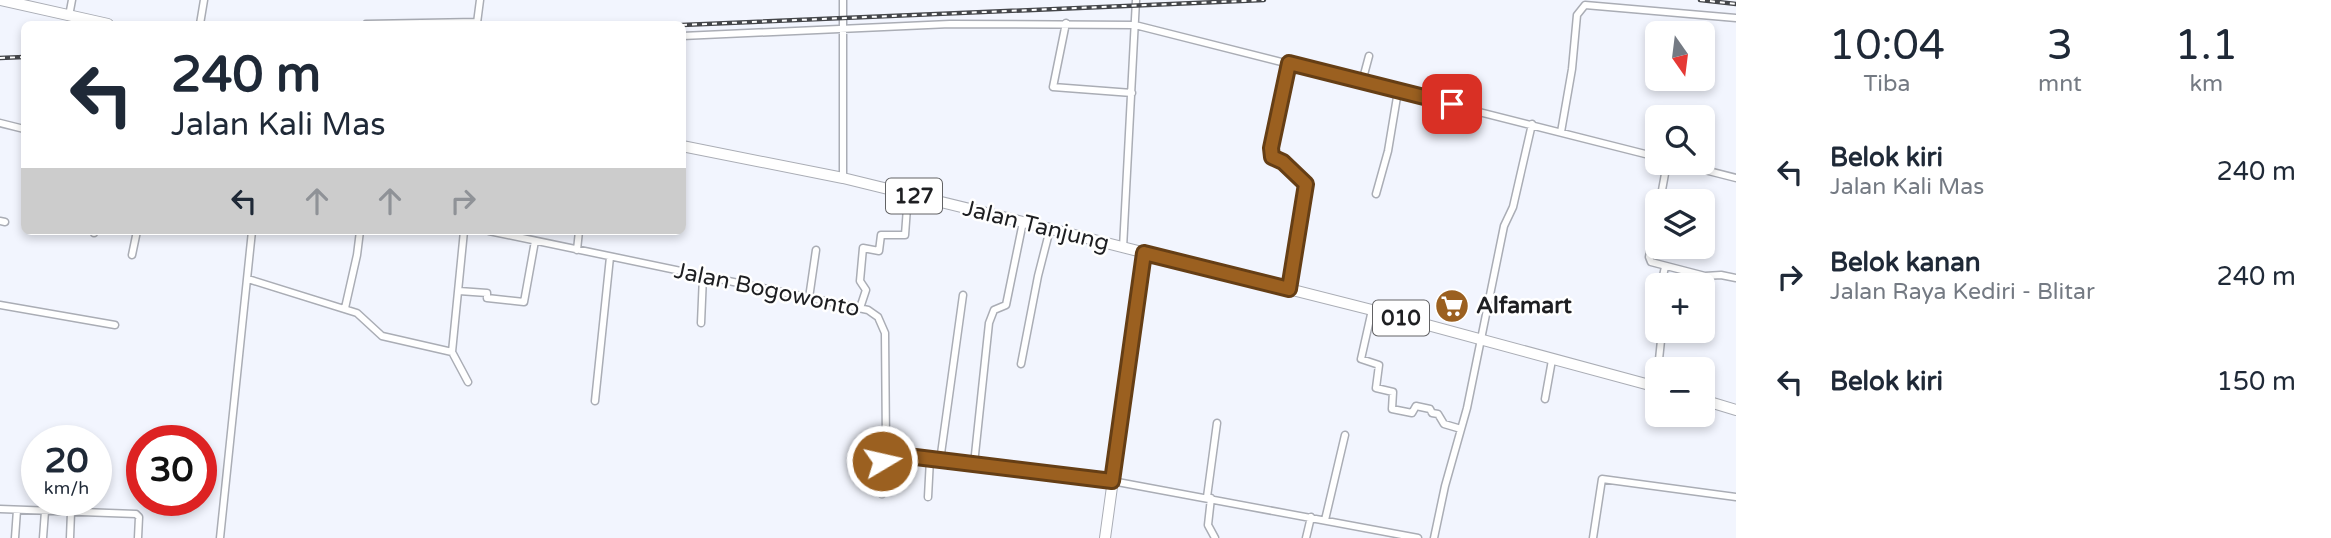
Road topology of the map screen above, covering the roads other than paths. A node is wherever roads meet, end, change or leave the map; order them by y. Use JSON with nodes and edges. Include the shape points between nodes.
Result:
{"nodes":[{"id":1,"x":1,"y":0,"type":"edge"},
{"id":2,"x":72,"y":0,"type":"edge"},
{"id":3,"x":204,"y":0,"type":"edge"},
{"id":4,"x":480,"y":0,"type":"edge"},
{"id":5,"x":843,"y":0,"type":"edge"},
{"id":6,"x":1136,"y":0,"type":"edge"},
{"id":7,"x":69,"y":16,"type":"junction"},
{"id":8,"x":1736,"y":18,"type":"edge"},
{"id":9,"x":93,"y":21,"type":"edge"},
{"id":10,"x":200,"y":21,"type":"edge"},
{"id":11,"x":477,"y":21,"type":"edge"},
{"id":12,"x":1066,"y":23,"type":"junction"},
{"id":13,"x":1135,"y":25,"type":"junction"},
{"id":14,"x":844,"y":29,"type":"junction"},
{"id":15,"x":686,"y":36,"type":"edge"},
{"id":16,"x":1369,"y":55,"type":"dead end"},
{"id":17,"x":1289,"y":63,"type":"junction"},
{"id":18,"x":1362,"y":82,"type":"junction"},
{"id":19,"x":1398,"y":91,"type":"junction"},
{"id":20,"x":1132,"y":93,"type":"junction"},
{"id":21,"x":0,"y":124,"type":"edge"},
{"id":22,"x":1532,"y":124,"type":"junction"},
{"id":23,"x":21,"y":128,"type":"edge"},
{"id":24,"x":1561,"y":132,"type":"junction"},
{"id":25,"x":686,"y":147,"type":"edge"},
{"id":26,"x":1645,"y":154,"type":"edge"},
{"id":27,"x":1715,"y":173,"type":"edge"},
{"id":28,"x":843,"y":178,"type":"junction"},
{"id":29,"x":1736,"y":178,"type":"edge"},
{"id":30,"x":908,"y":194,"type":"junction"},
{"id":31,"x":1376,"y":194,"type":"dead end"},
{"id":32,"x":1023,"y":222,"type":"junction"},
{"id":33,"x":1050,"y":229,"type":"junction"},
{"id":34,"x":137,"y":235,"type":"edge"},
{"id":35,"x":252,"y":235,"type":"edge"},
{"id":36,"x":360,"y":235,"type":"edge"},
{"id":37,"x":464,"y":235,"type":"edge"},
{"id":38,"x":507,"y":235,"type":"edge"},
{"id":39,"x":579,"y":235,"type":"edge"},
{"id":40,"x":535,"y":241,"type":"junction"},
{"id":41,"x":1123,"y":248,"type":"junction"},
{"id":42,"x":577,"y":250,"type":"junction"},
{"id":43,"x":816,"y":250,"type":"dead end"},
{"id":44,"x":1144,"y":253,"type":"junction"},
{"id":45,"x":132,"y":255,"type":"dead end"},
{"id":46,"x":610,"y":257,"type":"junction"},
{"id":47,"x":1650,"y":259,"type":"edge"},
{"id":48,"x":1665,"y":267,"type":"junction"},
{"id":49,"x":1664,"y":273,"type":"edge"},
{"id":50,"x":703,"y":276,"type":"junction"},
{"id":51,"x":1736,"y":278,"type":"edge"},
{"id":52,"x":248,"y":279,"type":"junction"},
{"id":53,"x":1289,"y":289,"type":"junction"},
{"id":54,"x":458,"y":291,"type":"junction"},
{"id":55,"x":963,"y":295,"type":"dead end"},
{"id":56,"x":810,"y":298,"type":"junction"},
{"id":57,"x":0,"y":306,"type":"edge"},
{"id":58,"x":345,"y":308,"type":"junction"},
{"id":59,"x":860,"y":308,"type":"junction"},
{"id":60,"x":1372,"y":310,"type":"junction"},
{"id":61,"x":701,"y":323,"type":"dead end"},
{"id":62,"x":115,"y":325,"type":"dead end"},
{"id":63,"x":1482,"y":341,"type":"junction"},
{"id":64,"x":452,"y":352,"type":"junction"},
{"id":65,"x":1552,"y":360,"type":"junction"},
{"id":66,"x":1021,"y":364,"type":"dead end"},
{"id":67,"x":468,"y":382,"type":"dead end"},
{"id":68,"x":1645,"y":384,"type":"edge"},
{"id":69,"x":1545,"y":399,"type":"dead end"},
{"id":70,"x":595,"y":401,"type":"dead end"},
{"id":71,"x":1715,"y":404,"type":"edge"},
{"id":72,"x":1736,"y":410,"type":"edge"},
{"id":73,"x":1217,"y":423,"type":"dead end"},
{"id":74,"x":1461,"y":429,"type":"junction"},
{"id":75,"x":1345,"y":435,"type":"dead end"},
{"id":76,"x":888,"y":450,"type":"junction"},
{"id":77,"x":930,"y":460,"type":"junction"},
{"id":78,"x":940,"y":461,"type":"junction"},
{"id":79,"x":974,"y":464,"type":"junction"},
{"id":80,"x":1112,"y":481,"type":"junction"},
{"id":81,"x":882,"y":494,"type":"dead end"},
{"id":82,"x":928,"y":497,"type":"dead end"},
{"id":83,"x":1209,"y":497,"type":"junction"},
{"id":84,"x":1736,"y":497,"type":"edge"},
{"id":85,"x":0,"y":509,"type":"edge"},
{"id":86,"x":17,"y":510,"type":"junction"},
{"id":87,"x":21,"y":510,"type":"edge"},
{"id":88,"x":112,"y":513,"type":"edge"},
{"id":89,"x":45,"y":516,"type":"edge"},
{"id":90,"x":71,"y":516,"type":"edge"},
{"id":91,"x":1311,"y":517,"type":"junction"},
{"id":92,"x":1325,"y":520,"type":"junction"},
{"id":93,"x":15,"y":538,"type":"edge"},
{"id":94,"x":43,"y":538,"type":"edge"},
{"id":95,"x":70,"y":538,"type":"edge"},
{"id":96,"x":78,"y":538,"type":"edge"},
{"id":97,"x":138,"y":538,"type":"edge"},
{"id":98,"x":220,"y":538,"type":"edge"},
{"id":99,"x":1105,"y":538,"type":"edge"},
{"id":100,"x":1215,"y":538,"type":"edge"},
{"id":101,"x":1306,"y":538,"type":"edge"},
{"id":102,"x":1418,"y":538,"type":"edge"},
{"id":103,"x":1434,"y":538,"type":"edge"},
{"id":104,"x":1593,"y":538,"type":"edge"}],
"edges":[{"from":1,"to":7,"type":"main road"},
{"from":2,"to":7,"type":"street"},
{"from":3,"to":10,"type":"street"},
{"from":4,"to":11,"type":"street"},
{"from":5,"to":14,"type":"street"},
{"from":6,"to":13,"type":"street"},
{"from":7,"to":9,"type":"main road"},
{"from":8,"to":24,"type":"street","via":[[1586,5],[1577,15]]},
{"from":12,"to":13,"type":"street"},
{"from":12,"to":14,"type":"street"},
{"from":12,"to":20,"type":"street","via":[[1053,87]]},
{"from":13,"to":17,"type":"street"},
{"from":13,"to":20,"type":"street"},
{"from":14,"to":15,"type":"street"},
{"from":14,"to":28,"type":"street"},
{"from":16,"to":18,"type":"street"},
{"from":17,"to":18,"type":"street"},
{"from":17,"to":53,"type":"street","via":[[1271,148],[1272,157],[1306,184]]},
{"from":18,"to":19,"type":"street"},
{"from":19,"to":22,"type":"street"},
{"from":19,"to":31,"type":"street"},
{"from":20,"to":41,"type":"street"},
{"from":21,"to":23,"type":"street"},
{"from":22,"to":24,"type":"street"},
{"from":22,"to":63,"type":"street","via":[[1504,226]]},
{"from":24,"to":26,"type":"street"},
{"from":25,"to":28,"type":"main road","name":"Jalan Tanjung","number":"127"},
{"from":27,"to":29,"type":"street"},
{"from":28,"to":30,"type":"main road","name":"Jalan Tanjung","number":"127"},
{"from":30,"to":32,"type":"main road","name":"Jalan Tanjung","number":"127"},
{"from":30,"to":59,"type":"street","via":[[905,235],[881,235],[879,251],[863,248],[860,281],[866,290]]},
{"from":32,"to":33,"type":"main road","name":"Jalan Tanjung","number":"127"},
{"from":32,"to":79,"type":"street","via":[[1006,305],[994,310],[989,323]]},
{"from":33,"to":41,"type":"main road","name":"Jalan Tanjung","number":"127"},
{"from":33,"to":66,"type":"street"},
{"from":34,"to":45,"type":"street"},
{"from":35,"to":52,"type":"street"},
{"from":36,"to":58,"type":"street"},
{"from":37,"to":54,"type":"street"},
{"from":38,"to":40,"type":"street","name":"Jalan Bogowonto"},
{"from":39,"to":42,"type":"street"},
{"from":40,"to":42,"type":"street","name":"Jalan Bogowonto"},
{"from":40,"to":54,"type":"street","via":[[524,302]]},
{"from":41,"to":44,"type":"main road","name":"Jalan Tanjung","number":"127"},
{"from":42,"to":46,"type":"street","name":"Jalan Bogowonto"},
{"from":43,"to":56,"type":"street"},
{"from":44,"to":53,"type":"main road","number":"010"},
{"from":44,"to":80,"type":"main road"},
{"from":46,"to":50,"type":"street","name":"Jalan Bogowonto"},
{"from":46,"to":70,"type":"street"},
{"from":47,"to":48,"type":"street"},
{"from":48,"to":49,"type":"street"},
{"from":48,"to":51,"type":"street"},
{"from":50,"to":56,"type":"street","name":"Jalan Bogowonto"},
{"from":50,"to":61,"type":"street"},
{"from":52,"to":58,"type":"street"},
{"from":52,"to":98,"type":"street"},
{"from":53,"to":60,"type":"main road","number":"010"},
{"from":54,"to":64,"type":"street"},
{"from":55,"to":78,"type":"street"},
{"from":56,"to":59,"type":"street","name":"Jalan Bogowonto"},
{"from":57,"to":62,"type":"street"},
{"from":58,"to":64,"type":"street","via":[[382,336]]},
{"from":59,"to":76,"type":"street","name":"Jalan Bogowonto","via":[[878,317],[886,333]]},
{"from":60,"to":63,"type":"main road","number":"010"},
{"from":60,"to":74,"type":"street","via":[[1361,359],[1380,365],[1376,388],[1393,392],[1392,409],[1412,414],[1416,406],[1430,409],[1444,424]]},
{"from":63,"to":65,"type":"main road","number":"010"},
{"from":63,"to":74,"type":"street"},
{"from":64,"to":67,"type":"street"},
{"from":65,"to":68,"type":"main road","number":"010"},
{"from":65,"to":69,"type":"street"},
{"from":71,"to":72,"type":"main road"},
{"from":73,"to":83,"type":"street"},
{"from":74,"to":103,"type":"street"},
{"from":75,"to":92,"type":"street"},
{"from":76,"to":77,"type":"street"},
{"from":76,"to":81,"type":"street","name":"Jalan Bogowonto","via":[[882,461]]},
{"from":77,"to":78,"type":"street"},
{"from":77,"to":82,"type":"street"},
{"from":78,"to":79,"type":"street"},
{"from":79,"to":80,"type":"street"},
{"from":80,"to":83,"type":"street"},
{"from":80,"to":99,"type":"main road"},
{"from":83,"to":91,"type":"street"},
{"from":83,"to":100,"type":"street","via":[[1208,526]]},
{"from":84,"to":104,"type":"street","via":[[1602,479]]},
{"from":85,"to":86,"type":"street"},
{"from":86,"to":87,"type":"street"},
{"from":86,"to":93,"type":"street"},
{"from":88,"to":97,"type":"street","via":[[136,514]]},
{"from":89,"to":94,"type":"street"},
{"from":90,"to":95,"type":"street"},
{"from":91,"to":92,"type":"street"},
{"from":91,"to":101,"type":"street"},
{"from":92,"to":102,"type":"street"},
{"from":95,"to":96,"type":"street"}]}
